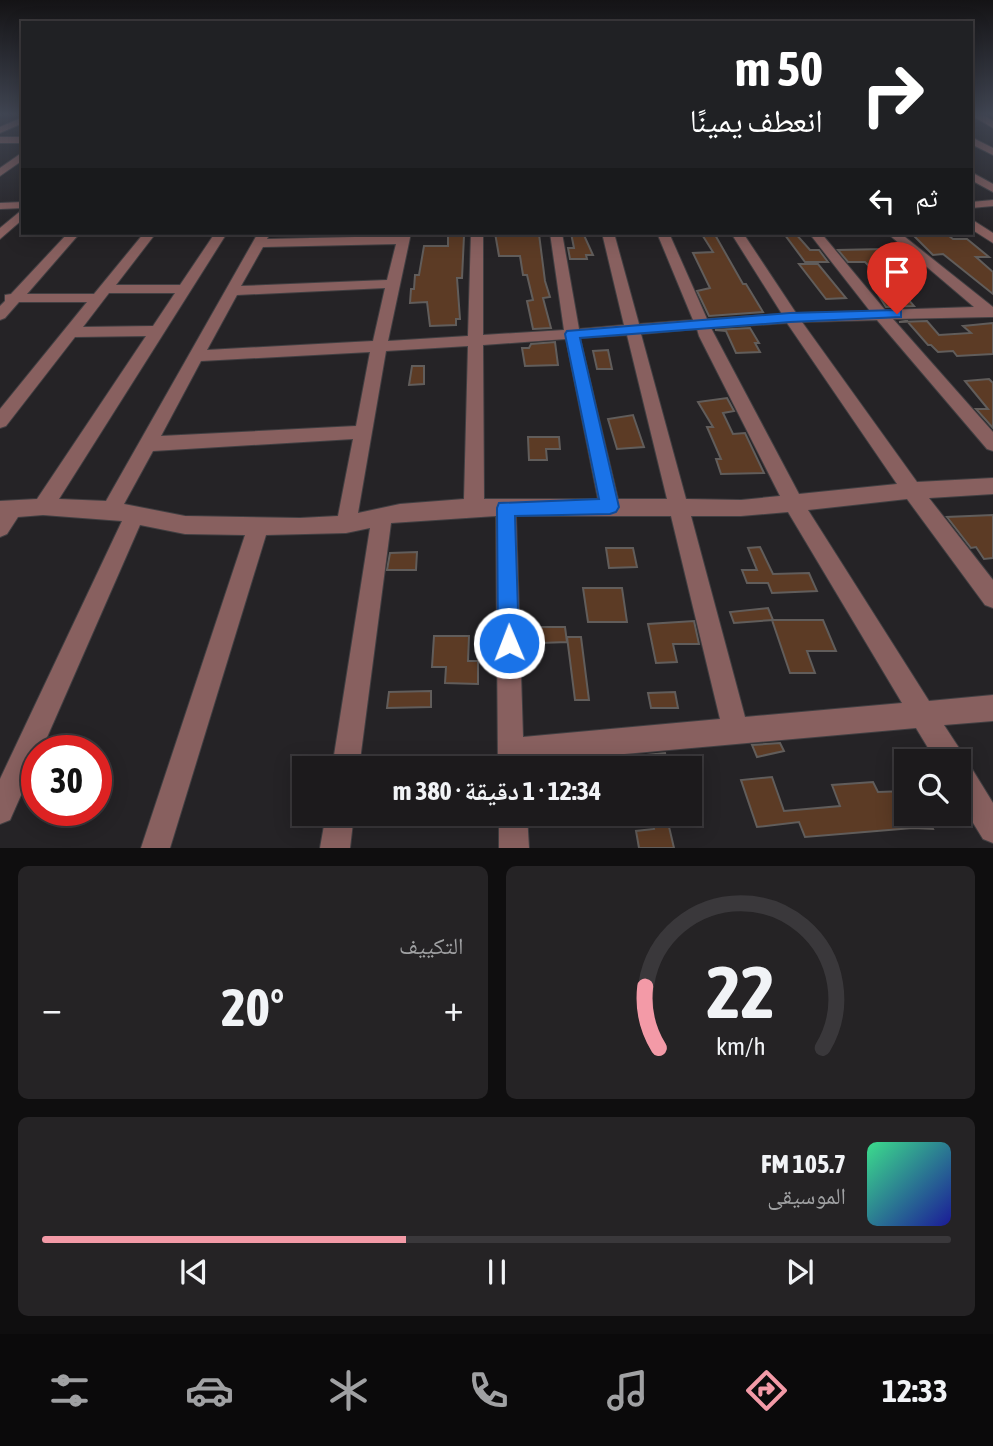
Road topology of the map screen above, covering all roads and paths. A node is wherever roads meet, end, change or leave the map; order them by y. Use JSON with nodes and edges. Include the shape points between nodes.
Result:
{"nodes":[{"id":1,"x":21,"y":157,"type":"edge"},
{"id":2,"x":0,"y":173,"type":"edge"},
{"id":3,"x":973,"y":176,"type":"edge"},
{"id":4,"x":993,"y":189,"type":"edge"},
{"id":5,"x":993,"y":203,"type":"edge"},
{"id":6,"x":0,"y":205,"type":"edge"},
{"id":7,"x":21,"y":205,"type":"edge"},
{"id":8,"x":973,"y":205,"type":"edge"},
{"id":9,"x":21,"y":214,"type":"edge"},
{"id":10,"x":973,"y":224,"type":"edge"},
{"id":11,"x":0,"y":235,"type":"edge"},
{"id":12,"x":72,"y":235,"type":"edge"},
{"id":13,"x":148,"y":235,"type":"edge"},
{"id":14,"x":220,"y":235,"type":"edge"},
{"id":15,"x":477,"y":235,"type":"edge"},
{"id":16,"x":556,"y":235,"type":"edge"},
{"id":17,"x":608,"y":235,"type":"edge"},
{"id":18,"x":664,"y":235,"type":"edge"},
{"id":19,"x":738,"y":235,"type":"edge"},
{"id":20,"x":817,"y":235,"type":"edge"},
{"id":21,"x":895,"y":235,"type":"edge"},
{"id":22,"x":404,"y":236,"type":"edge"},
{"id":23,"x":261,"y":238,"type":"edge"},
{"id":24,"x":993,"y":239,"type":"edge"},
{"id":25,"x":393,"y":284,"type":"junction"},
{"id":26,"x":185,"y":289,"type":"junction"},
{"id":27,"x":231,"y":291,"type":"junction"},
{"id":28,"x":102,"y":293,"type":"junction"},
{"id":29,"x":7,"y":298,"type":"edge"},
{"id":30,"x":991,"y":313,"type":"edge"},
{"id":31,"x":0,"y":315,"type":"edge"},
{"id":32,"x":881,"y":315,"type":"junction"},
{"id":33,"x":790,"y":318,"type":"junction"},
{"id":34,"x":702,"y":324,"type":"junction"},
{"id":35,"x":632,"y":330,"type":"junction"},
{"id":36,"x":158,"y":331,"type":"junction"},
{"id":37,"x":72,"y":332,"type":"junction"},
{"id":38,"x":572,"y":334,"type":"junction"},
{"id":39,"x":475,"y":341,"type":"junction"},
{"id":40,"x":379,"y":347,"type":"junction"},
{"id":41,"x":195,"y":356,"type":"junction"},
{"id":42,"x":0,"y":421,"type":"edge"},
{"id":43,"x":984,"y":424,"type":"edge"},
{"id":44,"x":362,"y":432,"type":"junction"},
{"id":45,"x":147,"y":444,"type":"junction"},
{"id":46,"x":993,"y":444,"type":"edge"},
{"id":47,"x":993,"y":486,"type":"edge"},
{"id":48,"x":910,"y":491,"type":"junction"},
{"id":49,"x":794,"y":504,"type":"junction"},
{"id":50,"x":679,"y":506,"type":"junction"},
{"id":51,"x":43,"y":507,"type":"junction"},
{"id":52,"x":474,"y":507,"type":"junction"},
{"id":53,"x":610,"y":507,"type":"junction"},
{"id":54,"x":506,"y":508,"type":"junction"},
{"id":55,"x":6,"y":510,"type":"edge"},
{"id":56,"x":123,"y":513,"type":"junction"},
{"id":57,"x":382,"y":516,"type":"junction"},
{"id":58,"x":346,"y":524,"type":"junction"},
{"id":59,"x":258,"y":527,"type":"junction"},
{"id":60,"x":0,"y":528,"type":"edge"},
{"id":61,"x":993,"y":597,"type":"edge"},
{"id":62,"x":993,"y":708,"type":"edge"},
{"id":63,"x":922,"y":714,"type":"junction"},
{"id":64,"x":736,"y":730,"type":"junction"},
{"id":65,"x":944,"y":749,"type":"edge"},
{"id":66,"x":348,"y":756,"type":"edge"},
{"id":67,"x":511,"y":756,"type":"edge"},
{"id":68,"x":534,"y":756,"type":"edge"},
{"id":69,"x":971,"y":793,"type":"edge"},
{"id":70,"x":0,"y":810,"type":"edge"},
{"id":71,"x":338,"y":826,"type":"edge"},
{"id":72,"x":513,"y":826,"type":"edge"},
{"id":73,"x":993,"y":829,"type":"edge"},
{"id":74,"x":155,"y":848,"type":"edge"},
{"id":75,"x":335,"y":848,"type":"edge"},
{"id":76,"x":514,"y":848,"type":"edge"}],
"edges":[{"from":1,"to":2,"type":"street"},
{"from":3,"to":4,"type":"street"},
{"from":5,"to":8,"type":"street"},
{"from":6,"to":7,"type":"street"},
{"from":9,"to":11,"type":"street"},
{"from":10,"to":24,"type":"street"},
{"from":12,"to":29,"type":"street"},
{"from":13,"to":28,"type":"street"},
{"from":14,"to":26,"type":"street"},
{"from":15,"to":39,"type":"street"},
{"from":16,"to":38,"type":"street"},
{"from":17,"to":35,"type":"street"},
{"from":18,"to":34,"type":"street"},
{"from":19,"to":33,"type":"street"},
{"from":20,"to":32,"type":"street"},
{"from":21,"to":30,"type":"street"},
{"from":22,"to":23,"type":"street"},
{"from":22,"to":25,"type":"street"},
{"from":23,"to":27,"type":"street"},
{"from":25,"to":27,"type":"street"},
{"from":25,"to":40,"type":"street"},
{"from":26,"to":28,"type":"street"},
{"from":26,"to":36,"type":"street"},
{"from":27,"to":41,"type":"street"},
{"from":28,"to":29,"type":"street"},
{"from":28,"to":37,"type":"street"},
{"from":29,"to":31,"type":"street"},
{"from":30,"to":32,"type":"street"},
{"from":32,"to":33,"type":"street"},
{"from":32,"to":43,"type":"street"},
{"from":33,"to":34,"type":"street"},
{"from":33,"to":48,"type":"street"},
{"from":34,"to":35,"type":"street"},
{"from":34,"to":49,"type":"street"},
{"from":35,"to":38,"type":"street"},
{"from":35,"to":50,"type":"street"},
{"from":36,"to":37,"type":"street"},
{"from":36,"to":51,"type":"street"},
{"from":37,"to":42,"type":"street"},
{"from":38,"to":39,"type":"street"},
{"from":38,"to":53,"type":"street"},
{"from":39,"to":40,"type":"street"},
{"from":39,"to":52,"type":"street"},
{"from":40,"to":41,"type":"street"},
{"from":40,"to":44,"type":"street"},
{"from":41,"to":45,"type":"street"},
{"from":43,"to":46,"type":"street"},
{"from":44,"to":45,"type":"street"},
{"from":44,"to":58,"type":"street"},
{"from":45,"to":56,"type":"street"},
{"from":47,"to":48,"type":"street"},
{"from":48,"to":49,"type":"street"},
{"from":48,"to":61,"type":"street"},
{"from":49,"to":50,"type":"street"},
{"from":49,"to":63,"type":"street"},
{"from":50,"to":53,"type":"street"},
{"from":50,"to":64,"type":"street"},
{"from":51,"to":55,"type":"street"},
{"from":51,"to":56,"type":"street"},
{"from":52,"to":54,"type":"street"},
{"from":52,"to":57,"type":"street"},
{"from":53,"to":54,"type":"street"},
{"from":54,"to":67,"type":"street"},
{"from":55,"to":60,"type":"street"},
{"from":56,"to":59,"type":"street","via":[[185,525]]},
{"from":56,"to":70,"type":"street"},
{"from":57,"to":58,"type":"street"},
{"from":57,"to":66,"type":"street"},
{"from":58,"to":59,"type":"street"},
{"from":59,"to":74,"type":"street"},
{"from":62,"to":63,"type":"street"},
{"from":63,"to":64,"type":"street"},
{"from":63,"to":65,"type":"street"},
{"from":64,"to":68,"type":"street"},
{"from":69,"to":73,"type":"street"},
{"from":71,"to":75,"type":"street"},
{"from":72,"to":76,"type":"street"}]}
